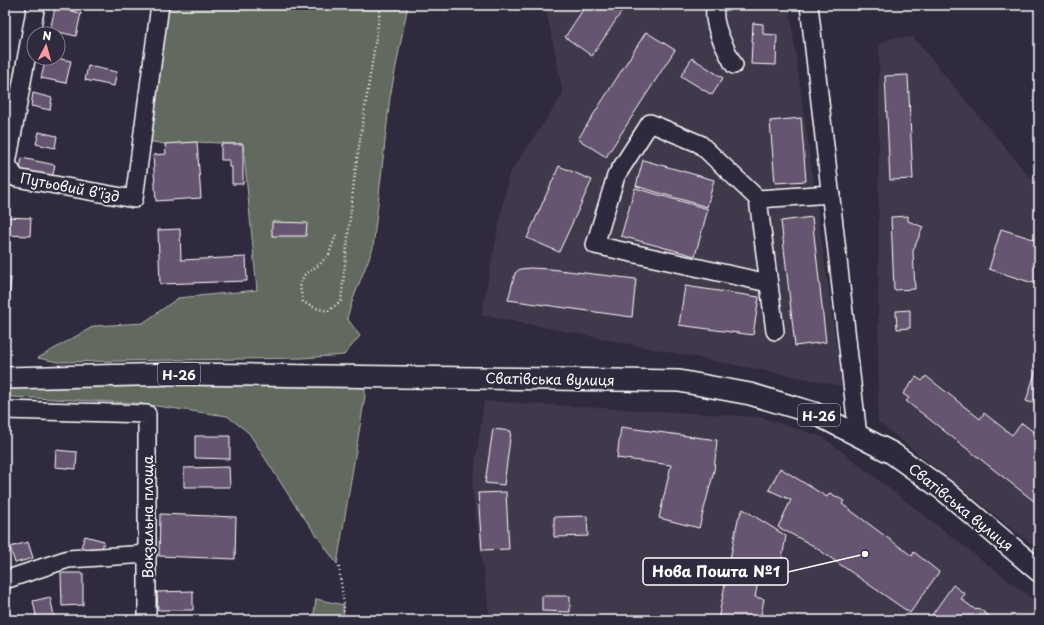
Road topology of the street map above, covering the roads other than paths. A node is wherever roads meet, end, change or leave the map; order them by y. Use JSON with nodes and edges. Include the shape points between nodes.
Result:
{"nodes":[{"id":1,"x":36,"y":5,"type":"edge"},
{"id":2,"x":160,"y":5,"type":"edge"},
{"id":3,"x":716,"y":5,"type":"edge"},
{"id":4,"x":809,"y":5,"type":"edge"},
{"id":5,"x":734,"y":64,"type":"dead end"},
{"id":6,"x":831,"y":194,"type":"junction"},
{"id":7,"x":758,"y":199,"type":"junction"},
{"id":8,"x":768,"y":283,"type":"junction"},
{"id":9,"x":775,"y":331,"type":"dead end"},
{"id":10,"x":5,"y":378,"type":"edge"},
{"id":11,"x":5,"y":410,"type":"edge"},
{"id":12,"x":858,"y":436,"type":"junction"},
{"id":13,"x":148,"y":554,"type":"junction"},
{"id":14,"x":1039,"y":571,"type":"edge"},
{"id":15,"x":5,"y":580,"type":"edge"},
{"id":16,"x":147,"y":620,"type":"edge"}],
"edges":[{"from":1,"to":2,"type":"street","name":"Путьовий в'їзд","via":[[7,164],[16,178],[134,199]]},
{"from":3,"to":5,"type":"street","via":[[714,10],[719,37]]},
{"from":4,"to":6,"type":"street"},
{"from":6,"to":7,"type":"street"},
{"from":6,"to":12,"type":"street"},
{"from":7,"to":8,"type":"street"},
{"from":7,"to":8,"type":"street","via":[[700,144],[650,123],[616,176],[595,245]]},
{"from":8,"to":9,"type":"street"},
{"from":10,"to":12,"type":"main road","name":"Сватівська вулиця","number":"Н-26","via":[[179,374],[678,381],[750,394],[814,413]]},
{"from":11,"to":13,"type":"street","name":"Вокзальна площа","via":[[147,414]]},
{"from":12,"to":14,"type":"main road","name":"Сватівська вулиця","number":"Н-26","via":[[892,453],[945,491]]},
{"from":13,"to":15,"type":"street","via":[[68,559]]},
{"from":13,"to":16,"type":"street","name":"Вокзальна площа"}]}
